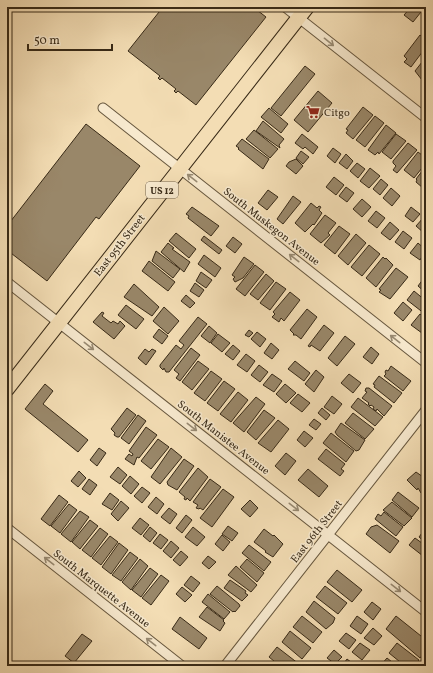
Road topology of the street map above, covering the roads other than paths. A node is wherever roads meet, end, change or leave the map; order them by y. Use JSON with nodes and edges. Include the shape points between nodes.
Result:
{"nodes":[{"id":1,"x":285,"y":7,"type":"edge"},
{"id":2,"x":303,"y":12,"type":"edge"},
{"id":3,"x":103,"y":108,"type":"dead end"},
{"id":4,"x":426,"y":118,"type":"edge"},
{"id":5,"x":179,"y":168,"type":"junction"},
{"id":6,"x":7,"y":282,"type":"edge"},
{"id":7,"x":59,"y":322,"type":"junction"},
{"id":8,"x":426,"y":363,"type":"edge"},
{"id":9,"x":7,"y":389,"type":"edge"},
{"id":10,"x":426,"y":410,"type":"edge"},
{"id":11,"x":7,"y":528,"type":"edge"},
{"id":12,"x":328,"y":534,"type":"junction"},
{"id":13,"x":426,"y":612,"type":"edge"},
{"id":14,"x":182,"y":666,"type":"edge"},
{"id":15,"x":225,"y":666,"type":"edge"}],
"edges":[{"from":1,"to":2,"type":"street"},
{"from":2,"to":4,"type":"street","one_way":true},
{"from":2,"to":5,"type":"main road","name":"East 95th Street","number":"US 12"},
{"from":3,"to":5,"type":"street","name":"South Muskegon Avenue"},
{"from":5,"to":7,"type":"main road","name":"East 95th Street","number":"US 12"},
{"from":8,"to":5,"type":"street","name":"South Muskegon Avenue","one_way":true},
{"from":6,"to":7,"type":"street","name":"South Manistee Avenue"},
{"from":7,"to":9,"type":"main road","name":"East 95th Street","number":"US 12"},
{"from":7,"to":12,"type":"street","name":"South Manistee Avenue","one_way":true},
{"from":10,"to":12,"type":"street","name":"East 96th Street"},
{"from":14,"to":11,"type":"street","name":"South Marquette Avenue","one_way":true},
{"from":12,"to":13,"type":"street","name":"South Manistee Avenue","one_way":true},
{"from":12,"to":15,"type":"street","name":"East 96th Street"}]}
